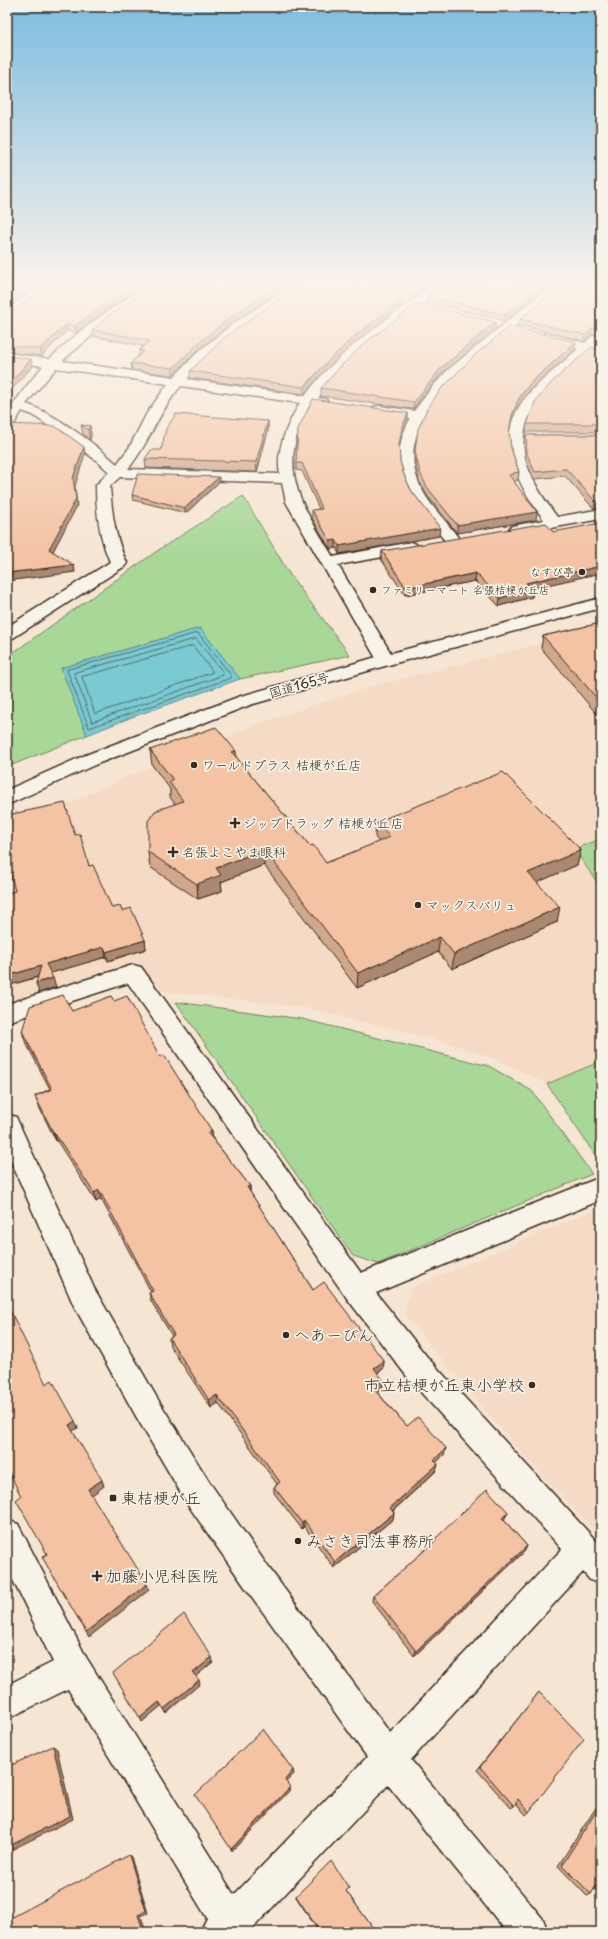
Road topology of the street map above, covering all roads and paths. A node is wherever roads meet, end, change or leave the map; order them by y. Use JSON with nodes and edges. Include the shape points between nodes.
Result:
{"nodes":[{"id":1,"x":41,"y":377,"type":"edge"},
{"id":2,"x":152,"y":377,"type":"edge"},
{"id":3,"x":180,"y":377,"type":"edge"},
{"id":4,"x":327,"y":377,"type":"edge"},
{"id":5,"x":447,"y":377,"type":"edge"},
{"id":6,"x":555,"y":377,"type":"edge"},
{"id":7,"x":176,"y":381,"type":"junction"},
{"id":8,"x":309,"y":400,"type":"junction"},
{"id":9,"x":333,"y":404,"type":"edge"},
{"id":10,"x":19,"y":406,"type":"junction"},
{"id":11,"x":364,"y":408,"type":"edge"},
{"id":12,"x":420,"y":416,"type":"junction"},
{"id":13,"x":7,"y":424,"type":"edge"},
{"id":14,"x":516,"y":437,"type":"junction"},
{"id":15,"x":532,"y":437,"type":"edge"},
{"id":16,"x":118,"y":473,"type":"junction"},
{"id":17,"x":286,"y":479,"type":"junction"},
{"id":18,"x":601,"y":514,"type":"edge"},
{"id":19,"x":553,"y":522,"type":"junction"},
{"id":20,"x":499,"y":532,"type":"edge"},
{"id":21,"x":467,"y":537,"type":"edge"},
{"id":22,"x":452,"y":540,"type":"junction"},
{"id":23,"x":329,"y":562,"type":"junction"},
{"id":24,"x":601,"y":603,"type":"edge"},
{"id":25,"x":7,"y":634,"type":"edge"},
{"id":26,"x":386,"y":660,"type":"junction"},
{"id":27,"x":7,"y":798,"type":"edge"},
{"id":28,"x":7,"y":1013,"type":"edge"},
{"id":29,"x":7,"y":1124,"type":"edge"},
{"id":30,"x":601,"y":1188,"type":"edge"},
{"id":31,"x":356,"y":1288,"type":"junction"},
{"id":32,"x":7,"y":1535,"type":"edge"},
{"id":33,"x":592,"y":1559,"type":"edge"},
{"id":34,"x":74,"y":1669,"type":"junction"},
{"id":35,"x":7,"y":1702,"type":"edge"},
{"id":36,"x":389,"y":1759,"type":"junction"},
{"id":37,"x":228,"y":1929,"type":"edge"},
{"id":38,"x":530,"y":1932,"type":"edge"}],
"edges":[{"from":1,"to":10,"type":"main road"},
{"from":2,"to":7,"type":"main road"},
{"from":3,"to":7,"type":"main road"},
{"from":4,"to":8,"type":"main road"},
{"from":5,"to":12,"type":"main road","via":[[429,399]]},
{"from":6,"to":14,"type":"main road","via":[[529,403],[520,420]]},
{"from":7,"to":8,"type":"main road"},
{"from":7,"to":16,"type":"main road","via":[[156,408],[132,454]]},
{"from":8,"to":9,"type":"main road"},
{"from":8,"to":17,"type":"main road","via":[[287,447]]},
{"from":10,"to":13,"type":"main road"},
{"from":10,"to":16,"type":"main road","via":[[38,412],[101,457]]},
{"from":11,"to":12,"type":"main road"},
{"from":12,"to":22,"type":"main road","via":[[410,436],[407,469],[416,493]]},
{"from":14,"to":15,"type":"main road"},
{"from":14,"to":19,"type":"main road","via":[[518,461],[526,484]]},
{"from":16,"to":17,"type":"main road"},
{"from":16,"to":25,"type":"main road","via":[[104,486],[104,514],[110,546],[118,563]]},
{"from":17,"to":23,"type":"main road","via":[[293,502]]},
{"from":18,"to":19,"type":"main road"},
{"from":19,"to":20,"type":"main road"},
{"from":21,"to":22,"type":"main road"},
{"from":22,"to":23,"type":"main road"},
{"from":23,"to":26,"type":"main road"},
{"from":24,"to":26,"type":"main road","name":"国道165号"},
{"from":26,"to":27,"type":"main road","name":"国道165号","via":[[244,701],[90,760]]},
{"from":28,"to":31,"type":"main road","via":[[133,973]]},
{"from":29,"to":36,"type":"main road","via":[[84,1297],[147,1408],[199,1494]]},
{"from":30,"to":31,"type":"main road"},
{"from":31,"to":33,"type":"main road","via":[[418,1368]]},
{"from":32,"to":34,"type":"main road"},
{"from":33,"to":36,"type":"main road"},
{"from":34,"to":35,"type":"main road"},
{"from":34,"to":37,"type":"main road"},
{"from":36,"to":37,"type":"main road"},
{"from":36,"to":38,"type":"main road"}]}
